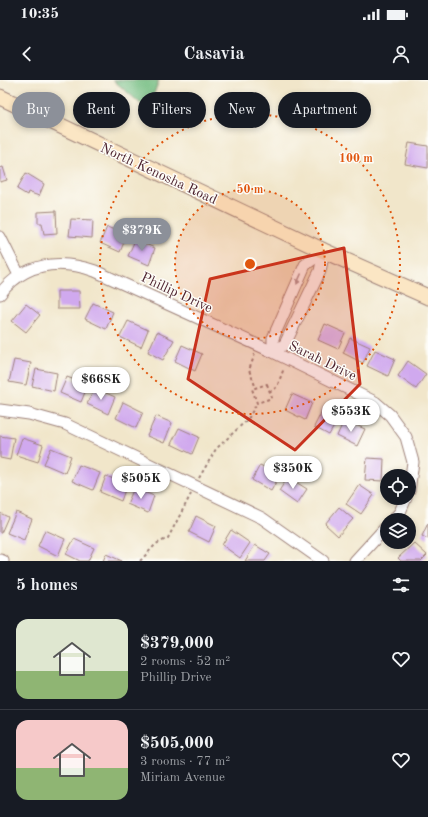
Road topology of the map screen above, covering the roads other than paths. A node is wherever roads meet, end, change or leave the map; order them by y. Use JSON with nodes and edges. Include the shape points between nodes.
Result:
{"nodes":[{"id":1,"x":0,"y":97,"type":"edge"},
{"id":2,"x":0,"y":237,"type":"edge"},
{"id":3,"x":324,"y":250,"type":"junction"},
{"id":4,"x":19,"y":275,"type":"junction"},
{"id":5,"x":0,"y":294,"type":"edge"},
{"id":6,"x":428,"y":297,"type":"edge"},
{"id":7,"x":273,"y":352,"type":"junction"},
{"id":8,"x":0,"y":410,"type":"edge"},
{"id":9,"x":413,"y":469,"type":"edge"},
{"id":10,"x":380,"y":534,"type":"edge"},
{"id":11,"x":323,"y":561,"type":"edge"},
{"id":12,"x":355,"y":561,"type":"edge"}],
"edges":[{"from":1,"to":3,"type":"street","name":"North Kenosha Road"},
{"from":2,"to":4,"type":"street"},
{"from":3,"to":6,"type":"street","name":"North Kenosha Road"},
{"from":3,"to":7,"type":"street","via":[[320,272],[285,344]]},
{"from":3,"to":7,"type":"street","one_way":true,"via":[[305,265],[273,338]]},
{"from":4,"to":5,"type":"street","name":"Phillip Drive"},
{"from":4,"to":7,"type":"street","name":"Phillip Drive","via":[[54,264],[76,265],[95,271]]},
{"from":7,"to":9,"type":"street","name":"Sarah Drive","via":[[376,402],[406,436],[414,462]]},
{"from":8,"to":11,"type":"street","via":[[29,414],[65,424],[262,518]]},
{"from":10,"to":12,"type":"street"}]}
